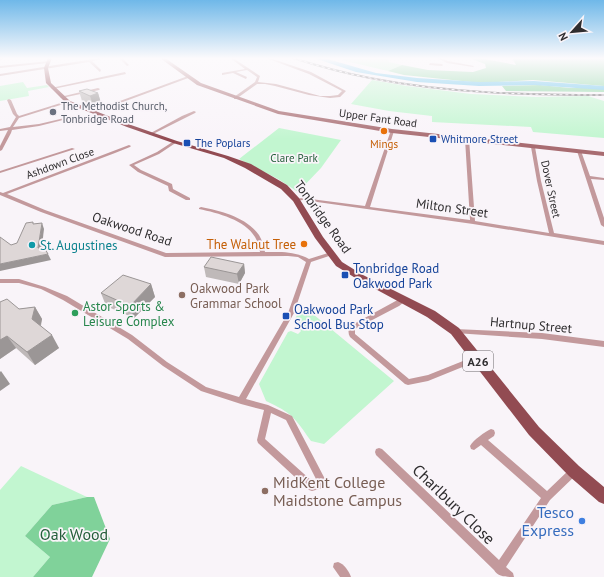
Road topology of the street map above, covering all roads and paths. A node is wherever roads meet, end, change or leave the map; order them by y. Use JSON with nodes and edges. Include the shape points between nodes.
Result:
{"nodes":[{"id":1,"x":51,"y":85,"type":"edge"},
{"id":2,"x":69,"y":85,"type":"edge"},
{"id":3,"x":167,"y":85,"type":"edge"},
{"id":4,"x":201,"y":85,"type":"edge"},
{"id":5,"x":253,"y":85,"type":"edge"},
{"id":6,"x":275,"y":85,"type":"edge"},
{"id":7,"x":332,"y":85,"type":"edge"},
{"id":8,"x":53,"y":88,"type":"junction"},
{"id":9,"x":98,"y":89,"type":"dead end"},
{"id":10,"x":62,"y":97,"type":"junction"},
{"id":11,"x":235,"y":98,"type":"junction"},
{"id":12,"x":9,"y":100,"type":"dead end"},
{"id":13,"x":68,"y":102,"type":"junction"},
{"id":14,"x":92,"y":112,"type":"junction"},
{"id":15,"x":194,"y":112,"type":"dead end"},
{"id":16,"x":18,"y":117,"type":"junction"},
{"id":17,"x":73,"y":117,"type":"dead end"},
{"id":18,"x":8,"y":129,"type":"junction"},
{"id":19,"x":0,"y":130,"type":"edge"},
{"id":20,"x":392,"y":131,"type":"junction"},
{"id":21,"x":151,"y":134,"type":"junction"},
{"id":22,"x":467,"y":139,"type":"junction"},
{"id":23,"x":175,"y":142,"type":"junction"},
{"id":24,"x":534,"y":147,"type":"junction"},
{"id":25,"x":128,"y":148,"type":"dead end"},
{"id":26,"x":73,"y":149,"type":"dead end"},
{"id":27,"x":0,"y":150,"type":"edge"},
{"id":28,"x":579,"y":151,"type":"junction"},
{"id":29,"x":604,"y":154,"type":"edge"},
{"id":30,"x":0,"y":172,"type":"edge"},
{"id":31,"x":588,"y":177,"type":"junction"},
{"id":32,"x":604,"y":179,"type":"edge"},
{"id":33,"x":1,"y":194,"type":"edge"},
{"id":34,"x":188,"y":199,"type":"dead end"},
{"id":35,"x":296,"y":200,"type":"junction"},
{"id":36,"x":201,"y":208,"type":"dead end"},
{"id":37,"x":368,"y":208,"type":"junction"},
{"id":38,"x":473,"y":222,"type":"junction"},
{"id":39,"x":604,"y":224,"type":"edge"},
{"id":40,"x":552,"y":235,"type":"junction"},
{"id":41,"x":604,"y":243,"type":"edge"},
{"id":42,"x":264,"y":254,"type":"junction"},
{"id":43,"x":330,"y":254,"type":"junction"},
{"id":44,"x":309,"y":261,"type":"junction"},
{"id":45,"x":0,"y":281,"type":"edge"},
{"id":46,"x":404,"y":299,"type":"junction"},
{"id":47,"x":455,"y":331,"type":"junction"},
{"id":48,"x":604,"y":344,"type":"edge"},
{"id":49,"x":463,"y":364,"type":"dead end"},
{"id":50,"x":241,"y":401,"type":"junction"},
{"id":51,"x":268,"y":408,"type":"junction"},
{"id":52,"x":491,"y":433,"type":"dead end"},
{"id":53,"x":379,"y":452,"type":"dead end"},
{"id":54,"x":574,"y":471,"type":"junction"},
{"id":55,"x":547,"y":497,"type":"junction"},
{"id":56,"x":604,"y":497,"type":"edge"},
{"id":57,"x":338,"y":567,"type":"dead end"},
{"id":58,"x":500,"y":569,"type":"junction"},
{"id":59,"x":346,"y":577,"type":"edge"},
{"id":60,"x":509,"y":577,"type":"edge"}],
"edges":[{"from":1,"to":8,"type":"main road","name":"Tonbridge Road","number":"A26"},
{"from":2,"to":8,"type":"street"},
{"from":3,"to":14,"type":"street"},
{"from":4,"to":11,"type":"street","name":"Upper Fant Road"},
{"from":5,"to":11,"type":"street"},
{"from":6,"to":7,"type":"street","via":[[328,97],[339,96],[344,91]]},
{"from":8,"to":10,"type":"main road","name":"Tonbridge Road","number":"A26"},
{"from":9,"to":10,"type":"street"},
{"from":10,"to":13,"type":"main road","name":"Tonbridge Road","number":"A26"},
{"from":11,"to":20,"type":"street","name":"Upper Fant Road","via":[[278,112]]},
{"from":12,"to":16,"type":"street"},
{"from":13,"to":14,"type":"main road","name":"Tonbridge Road","number":"A26"},
{"from":13,"to":16,"type":"street"},
{"from":14,"to":21,"type":"main road","name":"Tonbridge Road","number":"A26"},
{"from":15,"to":21,"type":"street"},
{"from":16,"to":18,"type":"street","via":[[12,128]]},
{"from":17,"to":18,"type":"street"},
{"from":18,"to":19,"type":"street"},
{"from":18,"to":27,"type":"street","via":[[10,130],[7,138]]},
{"from":20,"to":22,"type":"street","name":"Upper Fant Road"},
{"from":20,"to":37,"type":"street"},
{"from":21,"to":23,"type":"main road","name":"Tonbridge Road","number":"A26"},
{"from":22,"to":24,"type":"street","name":"Upper Fant Road"},
{"from":22,"to":38,"type":"street"},
{"from":23,"to":34,"type":"street","via":[[132,165],[136,170],[161,179],[170,185],[171,190]]},
{"from":23,"to":35,"type":"main road","name":"Tonbridge Road","number":"A26","via":[[248,166],[284,187]]},
{"from":24,"to":28,"type":"street","name":"Upper Fant Road"},
{"from":24,"to":40,"type":"street","name":"Dover Street"},
{"from":25,"to":33,"type":"street","name":"Ashdown Close"},
{"from":26,"to":30,"type":"street"},
{"from":28,"to":29,"type":"street","name":"Upper Fant Road"},
{"from":28,"to":31,"type":"street"},
{"from":31,"to":32,"type":"street"},
{"from":31,"to":39,"type":"street"},
{"from":33,"to":42,"type":"street","name":"Oakwood Road","via":[[165,255]]},
{"from":35,"to":37,"type":"street","name":"Milton Street"},
{"from":35,"to":43,"type":"main road","name":"Tonbridge Road","number":"A26"},
{"from":36,"to":42,"type":"street","via":[[217,209],[250,228],[258,238]]},
{"from":37,"to":38,"type":"street","name":"Milton Street"},
{"from":38,"to":40,"type":"street","name":"Milton Street"},
{"from":40,"to":41,"type":"street","name":"Milton Street"},
{"from":42,"to":44,"type":"street","name":"Oakwood Road","via":[[299,256]]},
{"from":43,"to":44,"type":"street"},
{"from":43,"to":46,"type":"main road","name":"Tonbridge Road","number":"A26","via":[[339,264],[360,277]]},
{"from":44,"to":50,"type":"street","via":[[291,312]]},
{"from":45,"to":50,"type":"street","via":[[19,281],[65,298],[130,337],[204,389]]},
{"from":46,"to":47,"type":"main road","name":"Tonbridge Road","number":"A26"},
{"from":46,"to":49,"type":"street","via":[[352,328],[352,335],[408,382],[419,382]]},
{"from":47,"to":48,"type":"street","name":"Hartnup Street","via":[[542,336]]},
{"from":47,"to":54,"type":"main road","name":"Tonbridge Road","number":"A26","via":[[534,431]]},
{"from":50,"to":51,"type":"street"},
{"from":51,"to":51,"type":"street","via":[[261,440],[312,487],[323,484],[289,418]]},
{"from":52,"to":55,"type":"street","via":[[477,443]]},
{"from":53,"to":58,"type":"street","name":"Charlbury Close"},
{"from":54,"to":55,"type":"street"},
{"from":54,"to":56,"type":"main road","name":"Tonbridge Road","number":"A26"},
{"from":55,"to":58,"type":"street"},
{"from":57,"to":59,"type":"street"},
{"from":58,"to":60,"type":"street","name":"Charlbury Close"}]}
